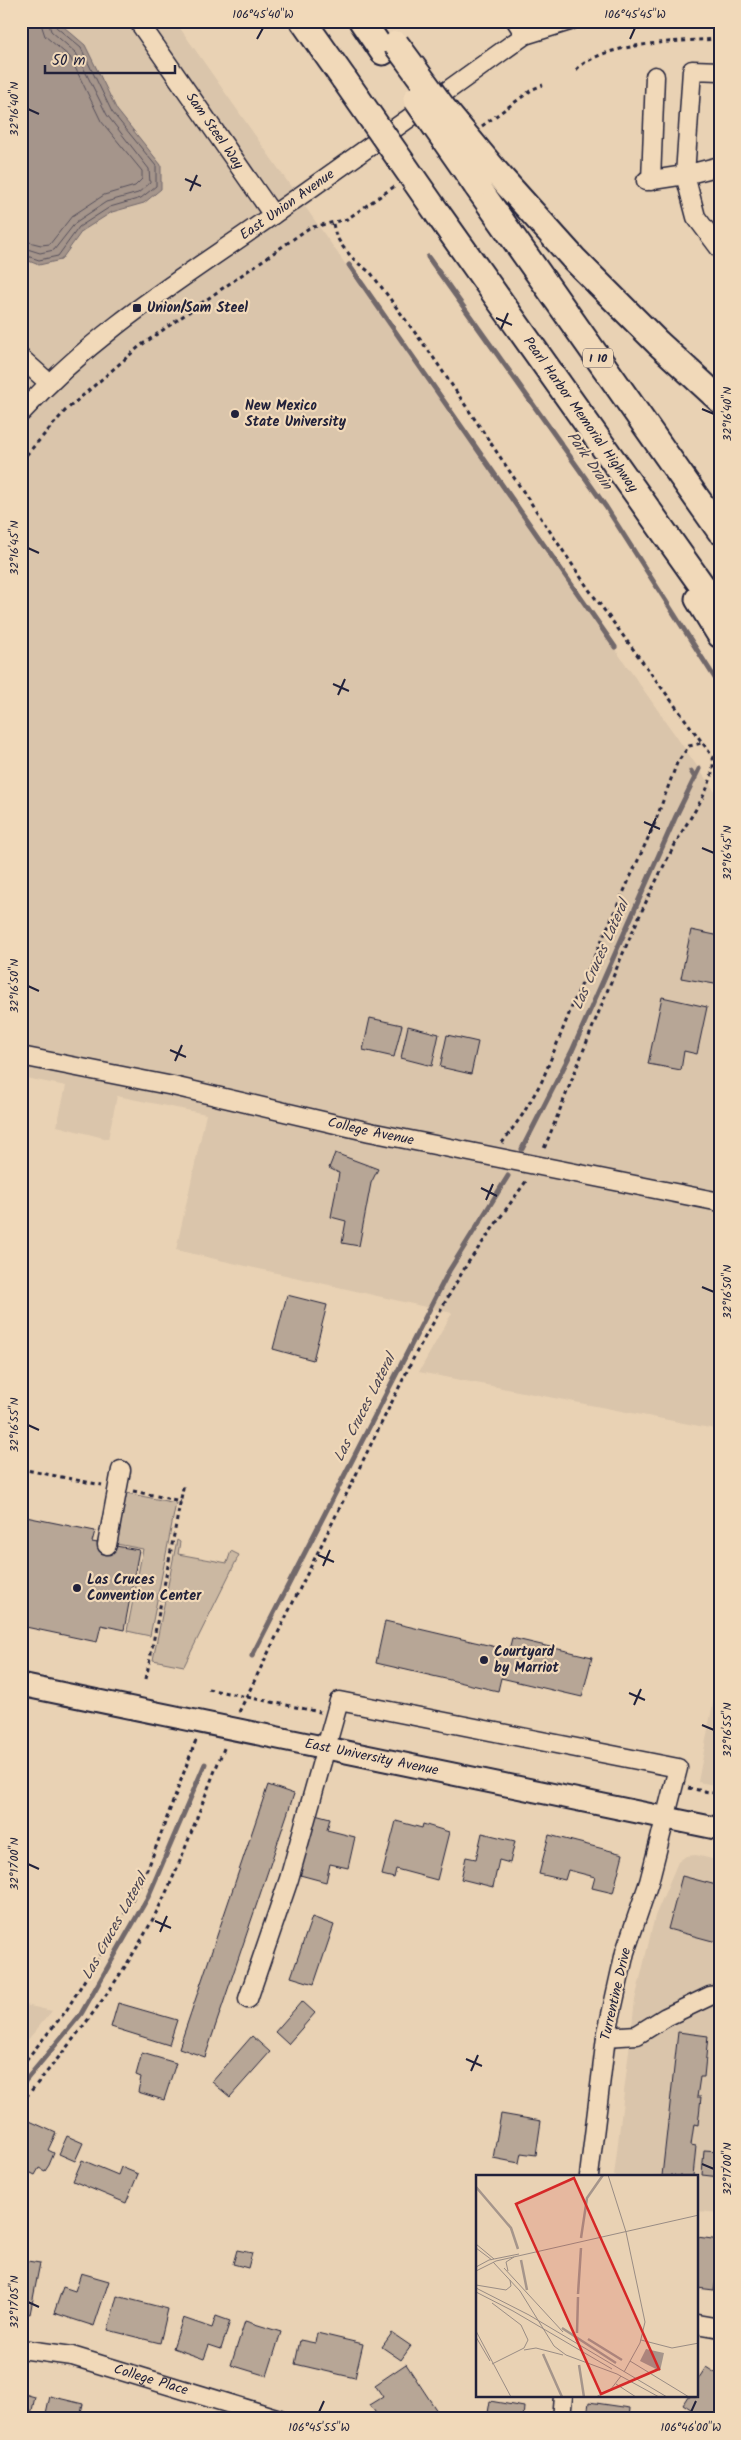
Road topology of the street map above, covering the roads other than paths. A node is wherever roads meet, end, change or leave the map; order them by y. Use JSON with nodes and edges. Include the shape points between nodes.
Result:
{"nodes":[{"id":1,"x":138,"y":21,"type":"edge"},
{"id":2,"x":303,"y":21,"type":"edge"},
{"id":3,"x":362,"y":21,"type":"edge"},
{"id":4,"x":380,"y":21,"type":"edge"},
{"id":5,"x":570,"y":21,"type":"edge"},
{"id":6,"x":520,"y":28,"type":"edge"},
{"id":7,"x":390,"y":48,"type":"junction"},
{"id":8,"x":720,"y":71,"type":"edge"},
{"id":9,"x":655,"y":76,"type":"dead end"},
{"id":10,"x":720,"y":166,"type":"edge"},
{"id":11,"x":684,"y":175,"type":"junction"},
{"id":12,"x":486,"y":178,"type":"junction"},
{"id":13,"x":273,"y":215,"type":"junction"},
{"id":14,"x":717,"y":241,"type":"edge"},
{"id":15,"x":21,"y":358,"type":"edge"},
{"id":16,"x":49,"y":383,"type":"junction"},
{"id":17,"x":720,"y":400,"type":"edge"},
{"id":18,"x":21,"y":414,"type":"edge"},
{"id":19,"x":611,"y":456,"type":"junction"},
{"id":20,"x":720,"y":531,"type":"edge"},
{"id":21,"x":720,"y":611,"type":"edge"},
{"id":22,"x":720,"y":635,"type":"edge"},
{"id":23,"x":21,"y":1056,"type":"edge"},
{"id":24,"x":720,"y":1202,"type":"edge"},
{"id":25,"x":121,"y":1470,"type":"dead end"},
{"id":26,"x":107,"y":1545,"type":"dead end"},
{"id":27,"x":21,"y":1685,"type":"edge"},
{"id":28,"x":327,"y":1747,"type":"junction"},
{"id":29,"x":667,"y":1817,"type":"junction"},
{"id":30,"x":720,"y":1829,"type":"edge"},
{"id":31,"x":720,"y":1994,"type":"edge"},
{"id":32,"x":248,"y":1999,"type":"dead end"},
{"id":33,"x":606,"y":2037,"type":"junction"},
{"id":34,"x":589,"y":2175,"type":"edge"},
{"id":35,"x":698,"y":2324,"type":"edge"},
{"id":36,"x":720,"y":2328,"type":"edge"},
{"id":37,"x":21,"y":2349,"type":"edge"},
{"id":38,"x":563,"y":2398,"type":"edge"},
{"id":39,"x":280,"y":2419,"type":"edge"},
{"id":40,"x":561,"y":2419,"type":"edge"}],
"edges":[{"from":1,"to":13,"type":"street","name":"Sam Steel Way"},
{"from":2,"to":19,"type":"highway","name":"Pearl Harbor Memorial Highway","bridge":true},
{"from":3,"to":7,"type":"highway","number":"I 10"},
{"from":4,"to":7,"type":"highway"},
{"from":5,"to":6,"type":"street","name":"East Union Avenue"},
{"from":6,"to":13,"type":"street","name":"East Union Avenue"},
{"from":7,"to":12,"type":"highway","number":"I 10","bridge":true},
{"from":8,"to":11,"type":"street","via":[[692,70]]},
{"from":9,"to":11,"type":"street","via":[[649,181]]},
{"from":10,"to":11,"type":"street"},
{"from":11,"to":14,"type":"street","via":[[696,217]]},
{"from":12,"to":17,"type":"highway"},
{"from":12,"to":20,"type":"highway","number":"I 10"},
{"from":13,"to":16,"type":"street","name":"East Union Avenue","via":[[137,308],[74,358]]},
{"from":15,"to":16,"type":"street"},
{"from":16,"to":18,"type":"street","name":"East Union Avenue"},
{"from":19,"to":21,"type":"highway","name":"Pearl Harbor Memorial Highway"},
{"from":19,"to":22,"type":"highway"},
{"from":23,"to":24,"type":"street","name":"College Avenue","via":[[173,1086],[370,1132]]},
{"from":25,"to":26,"type":"street"},
{"from":27,"to":28,"type":"main road","name":"East University Avenue"},
{"from":28,"to":29,"type":"main road","name":"East University Avenue"},
{"from":28,"to":29,"type":"street","name":"Turrentine Drive","via":[[338,1701],[678,1768]]},
{"from":28,"to":32,"type":"street","via":[[289,1879]]},
{"from":29,"to":30,"type":"main road","name":"East University Avenue"},
{"from":29,"to":33,"type":"street","name":"Turrentine Drive","via":[[625,1952]]},
{"from":31,"to":33,"type":"street","via":[[710,1996],[637,2035]]},
{"from":33,"to":34,"type":"street","name":"Turrentine Drive"},
{"from":35,"to":36,"type":"street"},
{"from":37,"to":39,"type":"street","name":"College Place","via":[[72,2356]]},
{"from":38,"to":40,"type":"street"}]}
